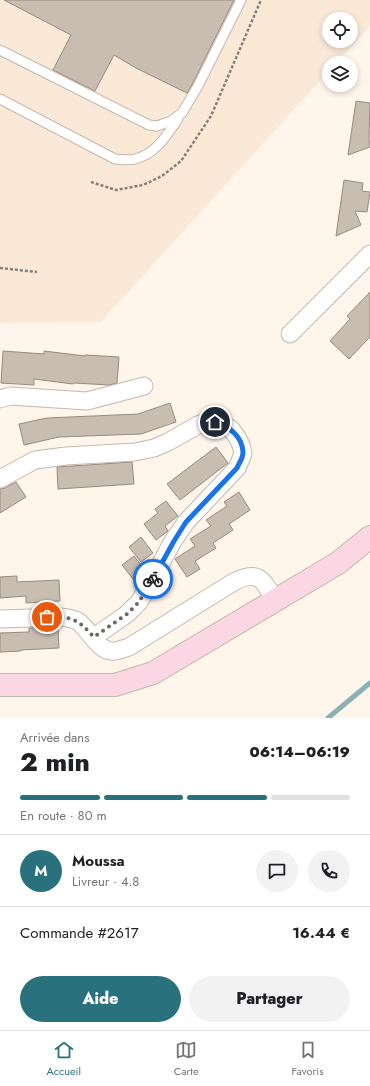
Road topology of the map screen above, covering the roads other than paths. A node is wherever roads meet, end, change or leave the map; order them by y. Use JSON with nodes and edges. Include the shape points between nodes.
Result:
{"nodes":[{"id":1,"x":241,"y":0,"type":"edge"},
{"id":2,"x":0,"y":50,"type":"edge"},
{"id":3,"x":0,"y":99,"type":"edge"},
{"id":4,"x":182,"y":113,"type":"junction"},
{"id":5,"x":370,"y":254,"type":"edge"},
{"id":6,"x":290,"y":334,"type":"dead end"},
{"id":7,"x":144,"y":386,"type":"dead end"},
{"id":8,"x":0,"y":399,"type":"edge"},
{"id":9,"x":0,"y":479,"type":"edge"},
{"id":10,"x":370,"y":537,"type":"edge"},
{"id":11,"x":275,"y":601,"type":"junction"},
{"id":12,"x":0,"y":619,"type":"edge"},
{"id":13,"x":94,"y":637,"type":"junction"},
{"id":14,"x":0,"y":684,"type":"edge"}],
"edges":[{"from":1,"to":4,"type":"lane"},
{"from":2,"to":4,"type":"lane","via":[[149,126],[171,121]]},
{"from":3,"to":4,"type":"lane","via":[[115,159],[134,160],[149,153],[160,144]]},
{"from":5,"to":6,"type":"street"},
{"from":7,"to":8,"type":"street","via":[[87,401],[10,396]]},
{"from":9,"to":13,"type":"street","via":[[35,460],[135,452],[154,448],[206,422],[223,424],[237,436],[243,454],[237,468],[186,522],[139,602],[127,614]]},
{"from":10,"to":11,"type":"main road","via":[[338,563]]},
{"from":11,"to":13,"type":"street","via":[[266,584],[259,578],[242,577],[129,647],[104,650]]},
{"from":11,"to":14,"type":"main road","via":[[153,673],[115,685]]},
{"from":12,"to":13,"type":"street","via":[[70,618],[78,621]]}]}
